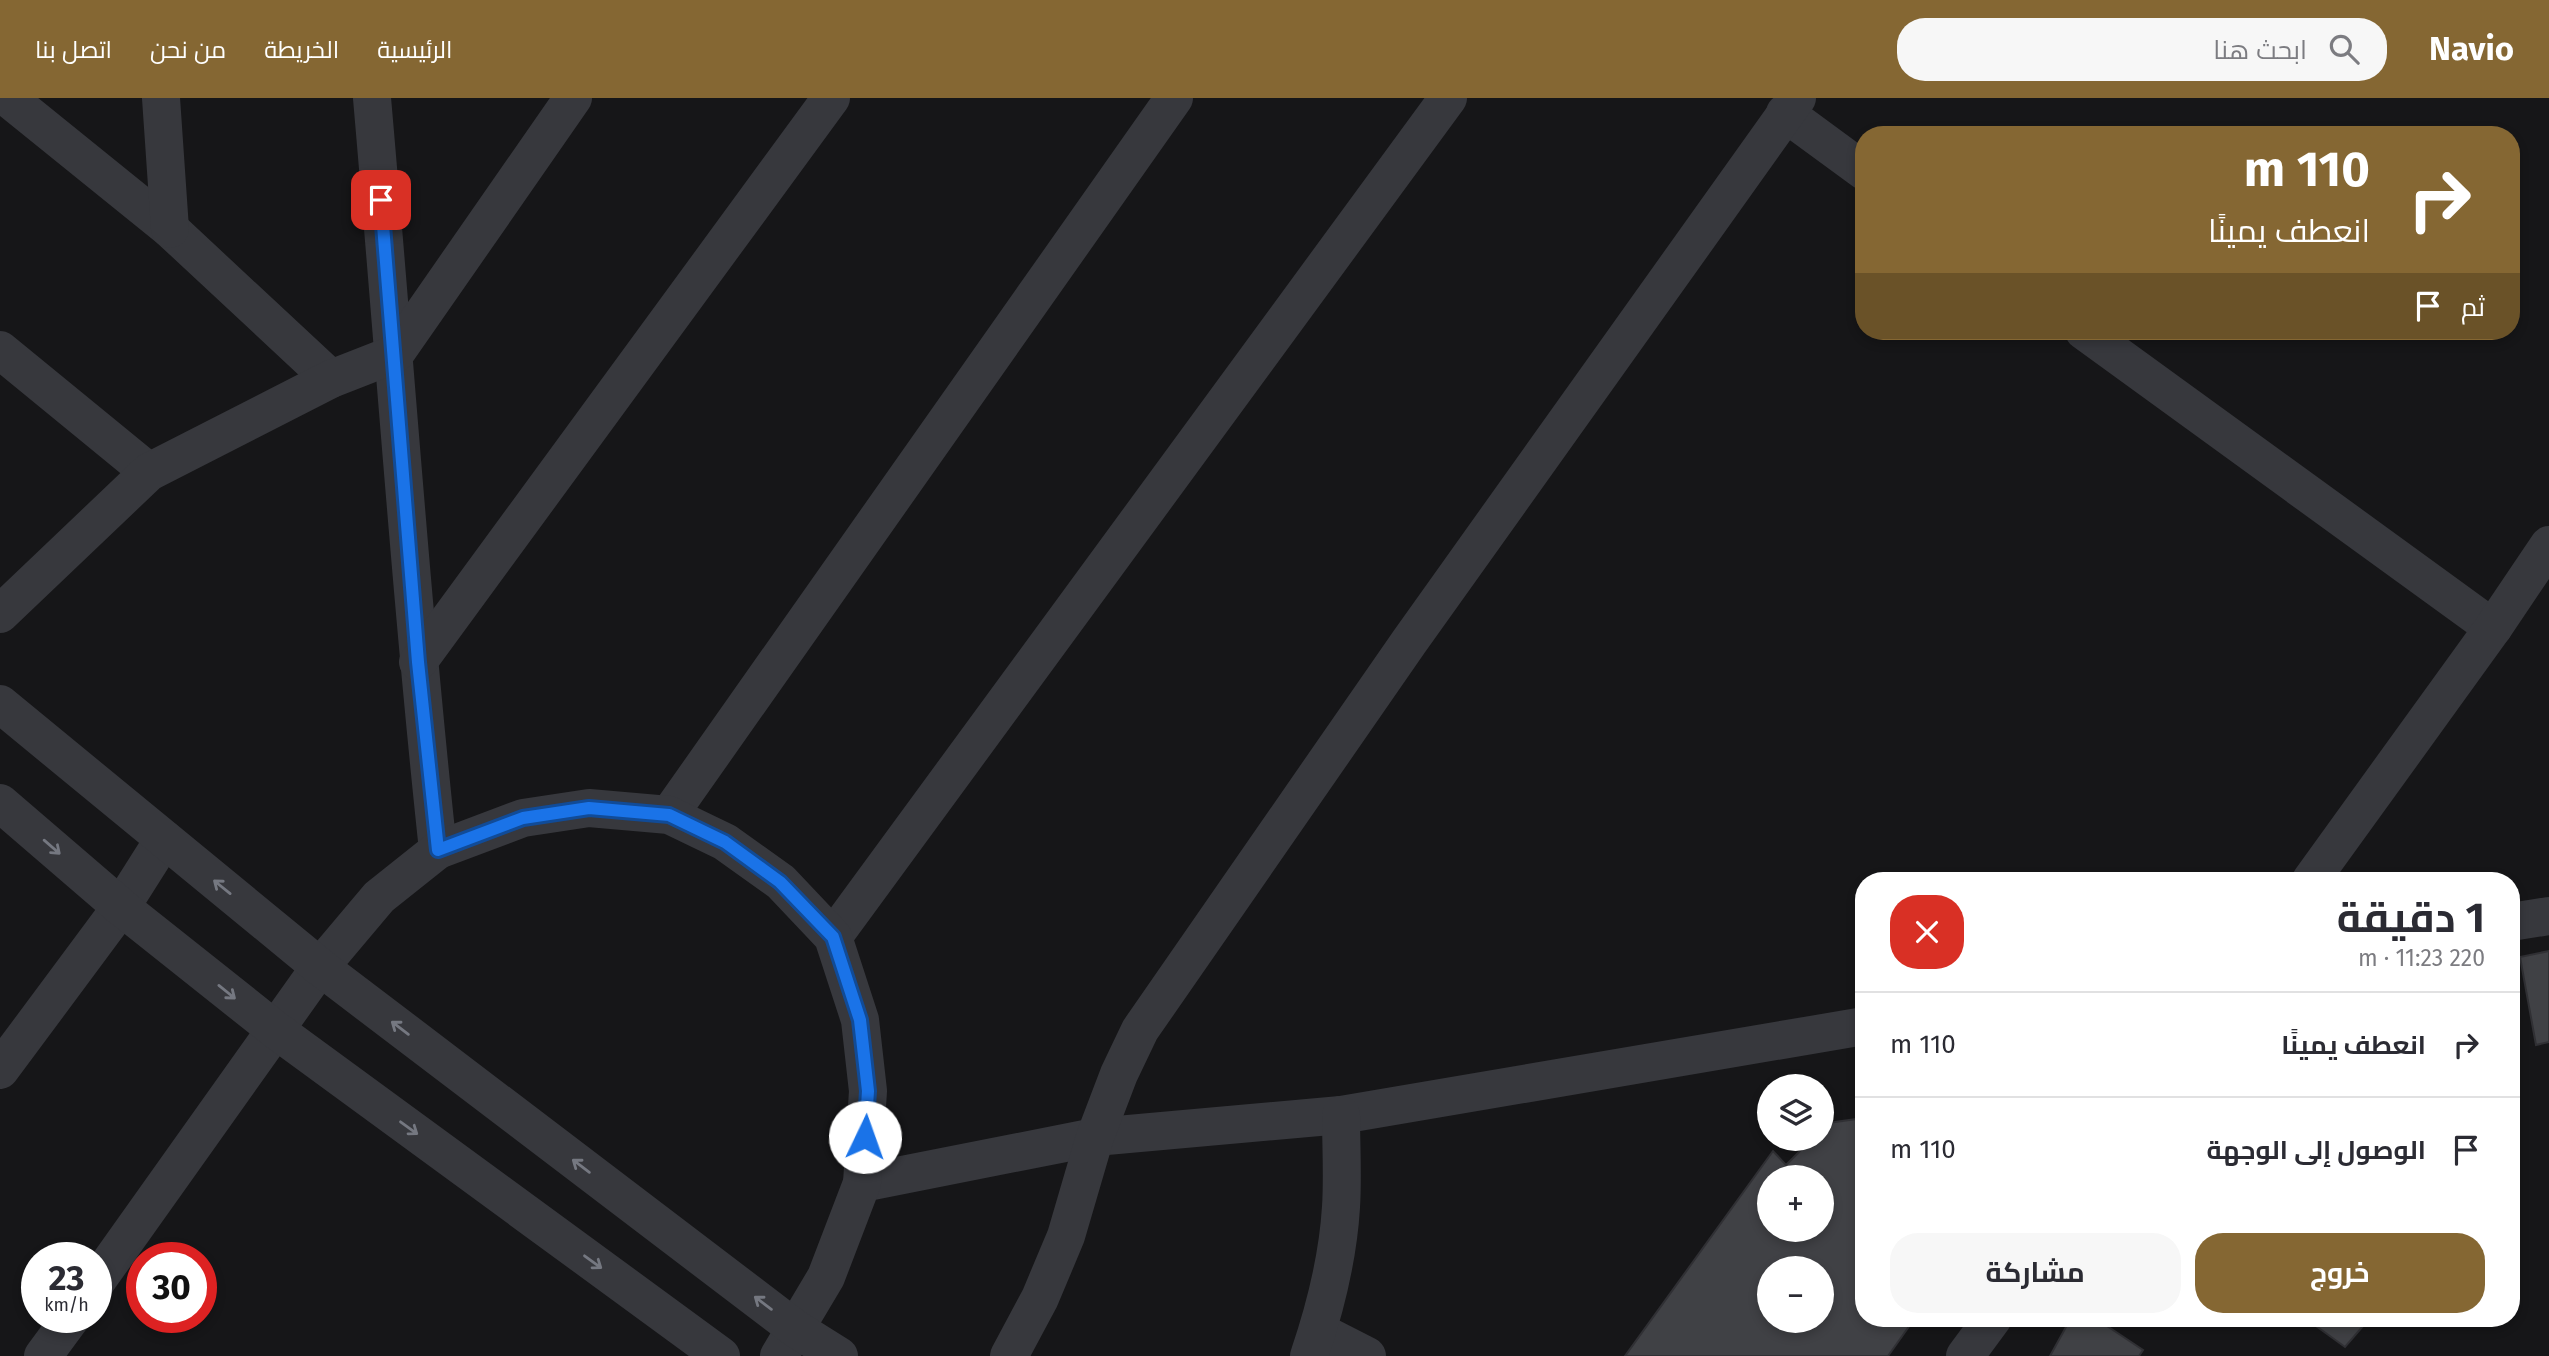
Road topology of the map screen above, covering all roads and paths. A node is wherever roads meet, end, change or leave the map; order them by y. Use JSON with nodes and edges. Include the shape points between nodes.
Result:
{"nodes":[{"id":1,"x":8,"y":98,"type":"edge"},
{"id":2,"x":161,"y":98,"type":"edge"},
{"id":3,"x":372,"y":98,"type":"edge"},
{"id":4,"x":831,"y":98,"type":"edge"},
{"id":5,"x":1174,"y":98,"type":"edge"},
{"id":6,"x":1448,"y":98,"type":"edge"},
{"id":7,"x":565,"y":103,"type":"edge"},
{"id":8,"x":1791,"y":106,"type":"edge"},
{"id":9,"x":1855,"y":163,"type":"edge"},
{"id":10,"x":170,"y":229,"type":"junction"},
{"id":11,"x":2096,"y":340,"type":"edge"},
{"id":12,"x":0,"y":350,"type":"edge"},
{"id":13,"x":395,"y":354,"type":"junction"},
{"id":14,"x":331,"y":379,"type":"junction"},
{"id":15,"x":149,"y":472,"type":"junction"},
{"id":16,"x":2549,"y":545,"type":"edge"},
{"id":17,"x":0,"y":614,"type":"edge"},
{"id":18,"x":2493,"y":628,"type":"junction"},
{"id":19,"x":418,"y":662,"type":"junction"},
{"id":20,"x":0,"y":704,"type":"edge"},
{"id":21,"x":0,"y":803,"type":"edge"},
{"id":22,"x":669,"y":815,"type":"junction"},
{"id":23,"x":164,"y":839,"type":"junction"},
{"id":24,"x":438,"y":850,"type":"junction"},
{"id":25,"x":2317,"y":872,"type":"edge"},
{"id":26,"x":121,"y":907,"type":"junction"},
{"id":27,"x":2549,"y":916,"type":"edge"},
{"id":28,"x":2520,"y":921,"type":"edge"},
{"id":29,"x":833,"y":937,"type":"junction"},
{"id":30,"x":320,"y":967,"type":"junction"},
{"id":31,"x":1855,"y":1028,"type":"edge"},
{"id":32,"x":277,"y":1031,"type":"junction"},
{"id":33,"x":0,"y":1070,"type":"edge"},
{"id":34,"x":1341,"y":1115,"type":"junction"},
{"id":35,"x":1095,"y":1137,"type":"junction"},
{"id":36,"x":862,"y":1184,"type":"junction"},
{"id":37,"x":112,"y":1260,"type":"edge"},
{"id":38,"x":1986,"y":1327,"type":"edge"},
{"id":39,"x":60,"y":1333,"type":"edge"},
{"id":40,"x":787,"y":1342,"type":"edge"},
{"id":41,"x":1313,"y":1344,"type":"edge"},
{"id":42,"x":43,"y":1356,"type":"edge"},
{"id":43,"x":721,"y":1356,"type":"edge"},
{"id":44,"x":839,"y":1356,"type":"edge"},
{"id":45,"x":1009,"y":1356,"type":"edge"},
{"id":46,"x":1367,"y":1356,"type":"edge"},
{"id":47,"x":1965,"y":1356,"type":"edge"}],
"edges":[{"from":1,"to":10,"type":"street"},
{"from":2,"to":10,"type":"street"},
{"from":3,"to":13,"type":"street"},
{"from":4,"to":19,"type":"street"},
{"from":5,"to":22,"type":"street"},
{"from":6,"to":29,"type":"street"},
{"from":7,"to":13,"type":"street"},
{"from":8,"to":9,"type":"street"},
{"from":8,"to":35,"type":"street","via":[[1409,642],[1140,1030]]},
{"from":10,"to":14,"type":"street"},
{"from":11,"to":18,"type":"street"},
{"from":12,"to":15,"type":"street"},
{"from":13,"to":14,"type":"street"},
{"from":13,"to":19,"type":"street"},
{"from":14,"to":15,"type":"street"},
{"from":15,"to":17,"type":"street"},
{"from":16,"to":18,"type":"street"},
{"from":18,"to":25,"type":"street"},
{"from":19,"to":24,"type":"street"},
{"from":20,"to":23,"type":"street"},
{"from":21,"to":26,"type":"street","one_way":true},
{"from":22,"to":24,"type":"street","via":[[589,808],[523,818]]},
{"from":22,"to":29,"type":"street","via":[[725,842],[780,882]]},
{"from":23,"to":26,"type":"street"},
{"from":30,"to":23,"type":"street","one_way":true},
{"from":24,"to":30,"type":"street","via":[[379,897]]},
{"from":26,"to":32,"type":"street","one_way":true},
{"from":26,"to":33,"type":"street"},
{"from":27,"to":28,"type":"street"},
{"from":29,"to":36,"type":"street","via":[[860,1020],[868,1091]]},
{"from":30,"to":32,"type":"street"},
{"from":40,"to":30,"type":"street","one_way":true},
{"from":31,"to":34,"type":"street"},
{"from":32,"to":37,"type":"street"},
{"from":32,"to":43,"type":"street","one_way":true},
{"from":34,"to":35,"type":"street"},
{"from":34,"to":41,"type":"street","via":[[1341,1207],[1333,1266]]},
{"from":35,"to":36,"type":"street"},
{"from":35,"to":45,"type":"street","via":[[1066,1236]]},
{"from":36,"to":40,"type":"street","via":[[826,1277]]},
{"from":38,"to":47,"type":"street"},
{"from":39,"to":42,"type":"street"},
{"from":40,"to":44,"type":"street"},
{"from":41,"to":46,"type":"street"}]}
